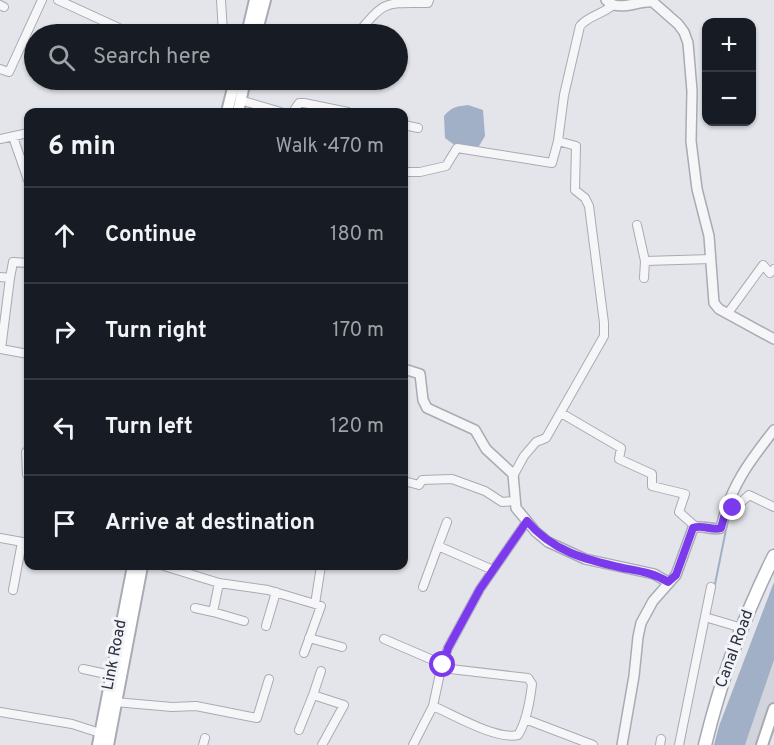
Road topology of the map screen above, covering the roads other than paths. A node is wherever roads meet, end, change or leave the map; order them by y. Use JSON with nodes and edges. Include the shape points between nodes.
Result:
{"nodes":[{"id":1,"x":42,"y":0,"type":"edge"},
{"id":2,"x":58,"y":0,"type":"edge"},
{"id":3,"x":221,"y":0,"type":"edge"},
{"id":4,"x":255,"y":0,"type":"edge"},
{"id":5,"x":265,"y":0,"type":"edge"},
{"id":6,"x":429,"y":0,"type":"edge"},
{"id":7,"x":654,"y":1,"type":"edge"},
{"id":8,"x":610,"y":2,"type":"edge"},
{"id":9,"x":31,"y":24,"type":"edge"},
{"id":10,"x":110,"y":24,"type":"edge"},
{"id":11,"x":222,"y":24,"type":"edge"},
{"id":12,"x":249,"y":24,"type":"edge"},
{"id":13,"x":259,"y":24,"type":"edge"},
{"id":14,"x":365,"y":24,"type":"edge"},
{"id":15,"x":24,"y":39,"type":"edge"},
{"id":16,"x":0,"y":69,"type":"edge"},
{"id":17,"x":232,"y":90,"type":"edge"},
{"id":18,"x":242,"y":90,"type":"edge"},
{"id":19,"x":240,"y":100,"type":"junction"},
{"id":20,"x":228,"y":108,"type":"edge"},
{"id":21,"x":239,"y":108,"type":"edge"},
{"id":22,"x":267,"y":108,"type":"edge"},
{"id":23,"x":296,"y":108,"type":"edge"},
{"id":24,"x":328,"y":108,"type":"edge"},
{"id":25,"x":408,"y":126,"type":"edge"},
{"id":26,"x":418,"y":128,"type":"dead end"},
{"id":27,"x":24,"y":134,"type":"edge"},
{"id":28,"x":13,"y":137,"type":"junction"},
{"id":29,"x":0,"y":140,"type":"edge"},
{"id":30,"x":558,"y":141,"type":"junction"},
{"id":31,"x":24,"y":169,"type":"edge"},
{"id":32,"x":408,"y":172,"type":"edge"},
{"id":33,"x":637,"y":225,"type":"dead end"},
{"id":34,"x":711,"y":260,"type":"junction"},
{"id":35,"x":645,"y":261,"type":"junction"},
{"id":36,"x":24,"y":263,"type":"edge"},
{"id":37,"x":774,"y":269,"type":"edge"},
{"id":38,"x":0,"y":277,"type":"edge"},
{"id":39,"x":10,"y":278,"type":"junction"},
{"id":40,"x":644,"y":278,"type":"dead end"},
{"id":41,"x":728,"y":313,"type":"junction"},
{"id":42,"x":3,"y":314,"type":"edge"},
{"id":43,"x":774,"y":339,"type":"edge"},
{"id":44,"x":24,"y":353,"type":"edge"},
{"id":45,"x":408,"y":370,"type":"edge"},
{"id":46,"x":561,"y":413,"type":"junction"},
{"id":47,"x":774,"y":430,"type":"edge"},
{"id":48,"x":513,"y":476,"type":"junction"},
{"id":49,"x":408,"y":482,"type":"edge"},
{"id":50,"x":515,"y":501,"type":"junction"},
{"id":51,"x":774,"y":507,"type":"edge"},
{"id":52,"x":726,"y":510,"type":"junction"},
{"id":53,"x":527,"y":521,"type":"junction"},
{"id":54,"x":447,"y":522,"type":"dead end"},
{"id":55,"x":696,"y":527,"type":"junction"},
{"id":56,"x":0,"y":538,"type":"edge"},
{"id":57,"x":24,"y":542,"type":"edge"},
{"id":58,"x":24,"y":546,"type":"edge"},
{"id":59,"x":438,"y":546,"type":"junction"},
{"id":60,"x":774,"y":556,"type":"edge"},
{"id":61,"x":132,"y":570,"type":"edge"},
{"id":62,"x":141,"y":570,"type":"edge"},
{"id":63,"x":177,"y":570,"type":"edge"},
{"id":64,"x":320,"y":570,"type":"edge"},
{"id":65,"x":493,"y":570,"type":"junction"},
{"id":66,"x":668,"y":582,"type":"junction"},
{"id":67,"x":219,"y":583,"type":"junction"},
{"id":68,"x":423,"y":587,"type":"dead end"},
{"id":69,"x":711,"y":587,"type":"dead end"},
{"id":70,"x":13,"y":590,"type":"dead end"},
{"id":71,"x":276,"y":592,"type":"junction"},
{"id":72,"x":315,"y":604,"type":"junction"},
{"id":73,"x":195,"y":608,"type":"dead end"},
{"id":74,"x":213,"y":612,"type":"junction"},
{"id":75,"x":705,"y":617,"type":"junction"},
{"id":76,"x":244,"y":621,"type":"dead end"},
{"id":77,"x":266,"y":626,"type":"dead end"},
{"id":78,"x":742,"y":627,"type":"junction"},
{"id":79,"x":309,"y":638,"type":"junction"},
{"id":80,"x":384,"y":639,"type":"dead end"},
{"id":81,"x":342,"y":647,"type":"dead end"},
{"id":82,"x":304,"y":653,"type":"dead end"},
{"id":83,"x":442,"y":666,"type":"junction"},
{"id":84,"x":83,"y":669,"type":"dead end"},
{"id":85,"x":321,"y":670,"type":"dead end"},
{"id":86,"x":111,"y":675,"type":"junction"},
{"id":87,"x":269,"y":679,"type":"dead end"},
{"id":88,"x":313,"y":695,"type":"junction"},
{"id":89,"x":115,"y":702,"type":"junction"},
{"id":90,"x":434,"y":706,"type":"junction"},
{"id":91,"x":774,"y":709,"type":"edge"},
{"id":92,"x":0,"y":712,"type":"edge"},
{"id":93,"x":525,"y":719,"type":"junction"},
{"id":94,"x":299,"y":730,"type":"dead end"},
{"id":95,"x":100,"y":733,"type":"junction"},
{"id":96,"x":98,"y":745,"type":"edge"},
{"id":97,"x":108,"y":745,"type":"edge"},
{"id":98,"x":322,"y":745,"type":"edge"},
{"id":99,"x":413,"y":745,"type":"edge"},
{"id":100,"x":593,"y":745,"type":"edge"},
{"id":101,"x":622,"y":745,"type":"edge"},
{"id":102,"x":679,"y":745,"type":"edge"},
{"id":103,"x":705,"y":745,"type":"edge"},
{"id":104,"x":762,"y":745,"type":"edge"}],
"edges":[{"from":1,"to":9,"type":"street"},
{"from":2,"to":10,"type":"street"},
{"from":3,"to":11,"type":"street"},
{"from":4,"to":12,"type":"main road"},
{"from":5,"to":13,"type":"main road"},
{"from":6,"to":14,"type":"street","via":[[388,3]]},
{"from":7,"to":8,"type":"street"},
{"from":7,"to":34,"type":"street","via":[[678,24],[688,44],[692,150]]},
{"from":8,"to":30,"type":"street","via":[[603,14],[580,26]]},
{"from":15,"to":16,"type":"street","via":[[9,72]]},
{"from":17,"to":20,"type":"main road"},
{"from":18,"to":19,"type":"main road"},
{"from":19,"to":21,"type":"main road"},
{"from":19,"to":22,"type":"street"},
{"from":23,"to":24,"type":"street","via":[[304,103]]},
{"from":25,"to":26,"type":"street"},
{"from":27,"to":28,"type":"street"},
{"from":28,"to":29,"type":"street"},
{"from":28,"to":31,"type":"street"},
{"from":30,"to":32,"type":"street","via":[[552,163],[457,148],[446,166]]},
{"from":30,"to":46,"type":"street","via":[[576,146],[575,190],[589,206],[605,330]]},
{"from":33,"to":35,"type":"street"},
{"from":34,"to":35,"type":"street"},
{"from":34,"to":41,"type":"street","via":[[714,303]]},
{"from":35,"to":40,"type":"street"},
{"from":36,"to":39,"type":"street","via":[[13,262]]},
{"from":37,"to":41,"type":"street","via":[[770,273],[763,265]]},
{"from":38,"to":39,"type":"street"},
{"from":39,"to":42,"type":"street"},
{"from":41,"to":43,"type":"street"},
{"from":42,"to":44,"type":"street","via":[[1,349]]},
{"from":45,"to":48,"type":"street","via":[[420,374],[427,408],[475,430],[486,449]]},
{"from":46,"to":48,"type":"street","via":[[546,438],[536,442],[524,456]]},
{"from":46,"to":55,"type":"street","via":[[621,448],[619,459],[652,474],[652,486],[685,494],[679,512]]},
{"from":47,"to":52,"type":"street","via":[[744,468]]},
{"from":48,"to":50,"type":"street"},
{"from":49,"to":50,"type":"street","via":[[419,485],[422,480],[452,478],[502,502]]},
{"from":50,"to":53,"type":"street"},
{"from":51,"to":52,"type":"street","via":[[749,495]]},
{"from":52,"to":55,"type":"street","via":[[721,528]]},
{"from":53,"to":65,"type":"street"},
{"from":53,"to":66,"type":"street","via":[[548,542],[565,551],[654,574]]},
{"from":54,"to":59,"type":"street"},
{"from":55,"to":66,"type":"street","via":[[676,575]]},
{"from":56,"to":57,"type":"street"},
{"from":58,"to":70,"type":"street"},
{"from":59,"to":65,"type":"street"},
{"from":59,"to":68,"type":"street"},
{"from":60,"to":78,"type":"main road","name":"Canal Road"},
{"from":61,"to":86,"type":"main road","name":"Link Road"},
{"from":62,"to":89,"type":"main road","name":"Link Road"},
{"from":63,"to":67,"type":"street"},
{"from":64,"to":72,"type":"street"},
{"from":65,"to":83,"type":"street","via":[[448,648]]},
{"from":66,"to":101,"type":"street","via":[[641,622]]},
{"from":67,"to":71,"type":"street"},
{"from":67,"to":74,"type":"street"},
{"from":69,"to":75,"type":"street"},
{"from":71,"to":72,"type":"street"},
{"from":71,"to":77,"type":"street"},
{"from":72,"to":79,"type":"street","via":[[321,606]]},
{"from":73,"to":74,"type":"street"},
{"from":74,"to":76,"type":"street"},
{"from":75,"to":78,"type":"street"},
{"from":75,"to":102,"type":"street"},
{"from":78,"to":103,"type":"main road","name":"Canal Road"},
{"from":79,"to":81,"type":"street"},
{"from":79,"to":82,"type":"street"},
{"from":80,"to":83,"type":"street"},
{"from":83,"to":90,"type":"street"},
{"from":83,"to":93,"type":"street","via":[[528,678],[532,684]]},
{"from":84,"to":86,"type":"street"},
{"from":85,"to":88,"type":"street"},
{"from":86,"to":95,"type":"main road","name":"Link Road"},
{"from":87,"to":89,"type":"street","via":[[257,718],[196,706]]},
{"from":88,"to":94,"type":"street"},
{"from":88,"to":98,"type":"street","via":[[344,705]]},
{"from":89,"to":97,"type":"main road","name":"Link Road"},
{"from":90,"to":93,"type":"street","via":[[511,737],[518,735]]},
{"from":90,"to":99,"type":"street"},
{"from":91,"to":104,"type":"main road"},
{"from":92,"to":95,"type":"street","via":[[72,724]]},
{"from":93,"to":100,"type":"street"},
{"from":95,"to":96,"type":"main road","name":"Link Road"}]}
